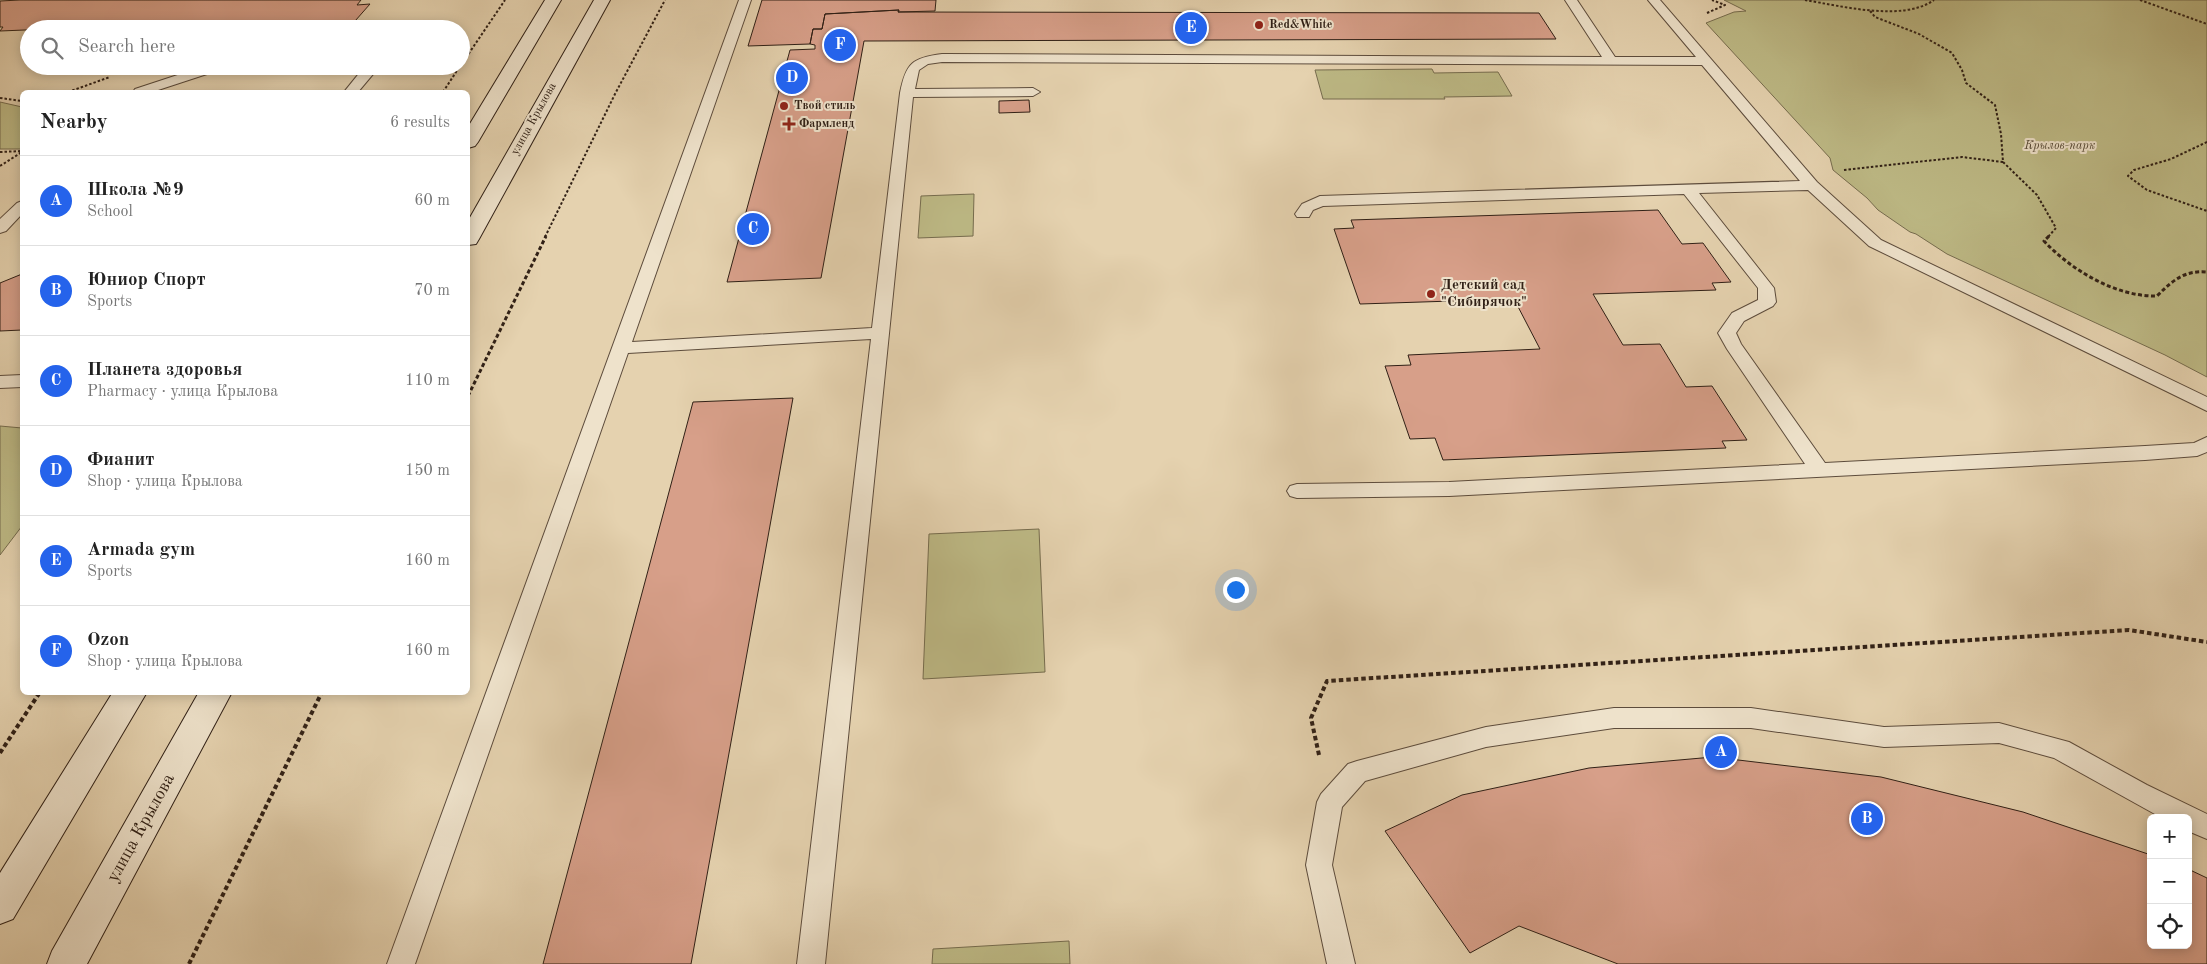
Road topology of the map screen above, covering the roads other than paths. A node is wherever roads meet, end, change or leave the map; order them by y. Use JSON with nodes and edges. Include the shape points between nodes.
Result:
{"nodes":[{"id":1,"x":553,"y":0,"type":"edge"},
{"id":2,"x":602,"y":0,"type":"edge"},
{"id":3,"x":745,"y":0,"type":"edge"},
{"id":4,"x":1570,"y":0,"type":"edge"},
{"id":5,"x":1654,"y":0,"type":"edge"},
{"id":6,"x":1611,"y":61,"type":"junction"},
{"id":7,"x":1705,"y":61,"type":"junction"},
{"id":8,"x":191,"y":75,"type":"edge"},
{"id":9,"x":365,"y":75,"type":"edge"},
{"id":10,"x":146,"y":90,"type":"edge"},
{"id":11,"x":353,"y":90,"type":"edge"},
{"id":12,"x":1033,"y":92,"type":"dead end"},
{"id":13,"x":907,"y":93,"type":"junction"},
{"id":14,"x":470,"y":139,"type":"edge"},
{"id":15,"x":1812,"y":185,"type":"junction"},
{"id":16,"x":1689,"y":190,"type":"junction"},
{"id":17,"x":20,"y":208,"type":"edge"},
{"id":18,"x":1304,"y":214,"type":"dead end"},
{"id":19,"x":0,"y":228,"type":"edge"},
{"id":20,"x":470,"y":235,"type":"edge"},
{"id":21,"x":881,"y":333,"type":"junction"},
{"id":22,"x":620,"y":348,"type":"junction"},
{"id":23,"x":20,"y":381,"type":"edge"},
{"id":24,"x":0,"y":382,"type":"edge"},
{"id":25,"x":2207,"y":405,"type":"edge"},
{"id":26,"x":2207,"y":444,"type":"edge"},
{"id":27,"x":1820,"y":470,"type":"junction"},
{"id":28,"x":1297,"y":491,"type":"dead end"},
{"id":29,"x":129,"y":695,"type":"edge"},
{"id":30,"x":214,"y":695,"type":"edge"},
{"id":31,"x":2180,"y":814,"type":"edge"},
{"id":32,"x":2192,"y":820,"type":"edge"},
{"id":33,"x":2207,"y":827,"type":"edge"},
{"id":34,"x":0,"y":906,"type":"edge"},
{"id":35,"x":66,"y":964,"type":"edge"},
{"id":36,"x":401,"y":964,"type":"edge"},
{"id":37,"x":811,"y":964,"type":"edge"},
{"id":38,"x":1342,"y":964,"type":"edge"}],
"edges":[{"from":1,"to":14,"type":"main road"},
{"from":2,"to":20,"type":"main road","name":"улица Крылова"},
{"from":3,"to":22,"type":"lane"},
{"from":4,"to":6,"type":"lane"},
{"from":5,"to":7,"type":"lane"},
{"from":6,"to":7,"type":"lane"},
{"from":6,"to":13,"type":"lane","via":[[942,58],[918,64],[912,70]]},
{"from":7,"to":15,"type":"lane"},
{"from":8,"to":10,"type":"lane"},
{"from":9,"to":11,"type":"lane"},
{"from":12,"to":13,"type":"lane"},
{"from":13,"to":21,"type":"lane"},
{"from":15,"to":16,"type":"lane"},
{"from":15,"to":25,"type":"lane","via":[[1875,244]]},
{"from":16,"to":18,"type":"lane","via":[[1320,201],[1307,207]]},
{"from":16,"to":27,"type":"lane","via":[[1766,288],[1767,302],[1731,322],[1727,333]]},
{"from":17,"to":19,"type":"lane"},
{"from":21,"to":22,"type":"lane"},
{"from":21,"to":37,"type":"lane"},
{"from":22,"to":36,"type":"lane"},
{"from":23,"to":24,"type":"lane"},
{"from":26,"to":27,"type":"lane","via":[[2197,449],[2145,454]]},
{"from":27,"to":28,"type":"lane","via":[[1450,488]]},
{"from":29,"to":34,"type":"main road"},
{"from":30,"to":35,"type":"main road","name":"улица Крылова"},
{"from":31,"to":38,"type":"lane","via":[[2060,749],[1999,733],[1884,737],[1751,718],[1614,718],[1486,737],[1357,772],[1330,802],[1319,865]]},
{"from":32,"to":33,"type":"lane"}]}
